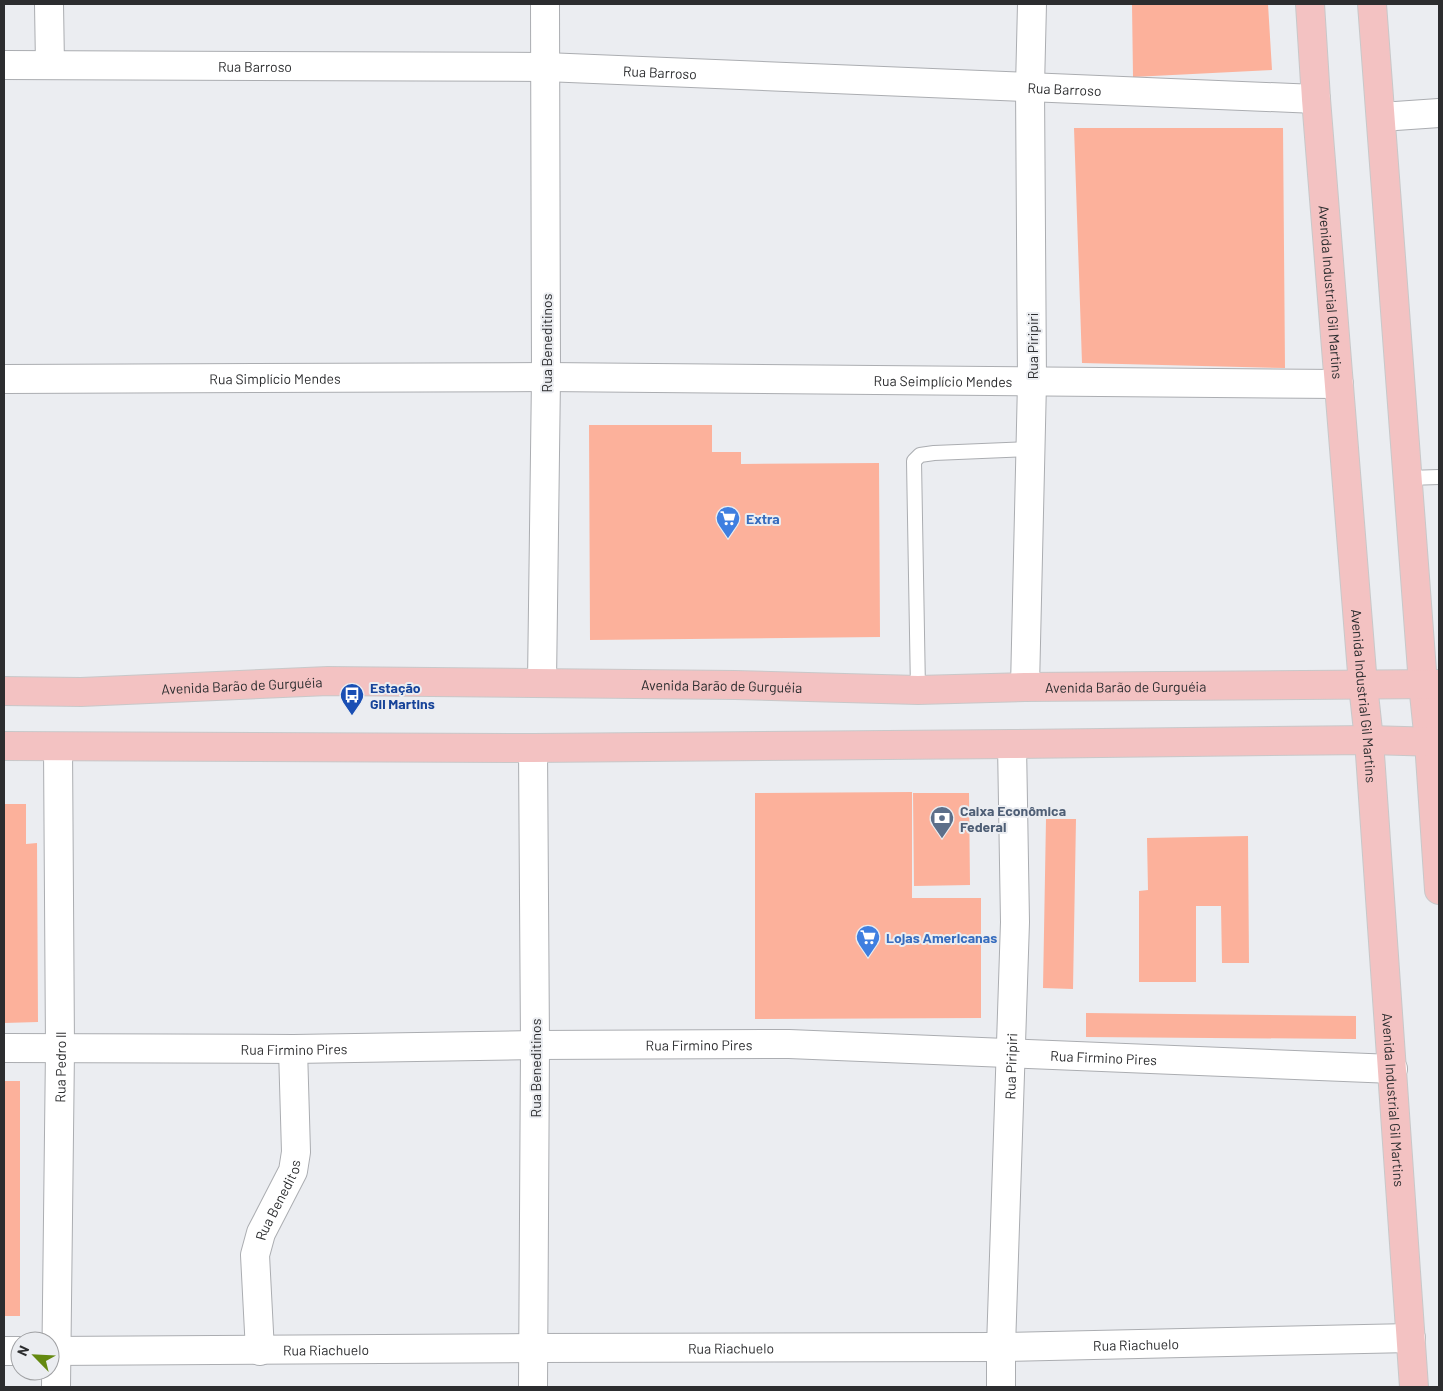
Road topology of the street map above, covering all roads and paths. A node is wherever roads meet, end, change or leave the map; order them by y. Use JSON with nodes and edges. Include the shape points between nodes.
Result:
{"nodes":[{"id":1,"x":49,"y":4,"type":"edge"},
{"id":2,"x":545,"y":4,"type":"edge"},
{"id":3,"x":1032,"y":4,"type":"edge"},
{"id":4,"x":1310,"y":4,"type":"edge"},
{"id":5,"x":1372,"y":4,"type":"edge"},
{"id":6,"x":50,"y":64,"type":"junction"},
{"id":7,"x":4,"y":65,"type":"edge"},
{"id":8,"x":545,"y":67,"type":"junction"},
{"id":9,"x":1030,"y":87,"type":"junction"},
{"id":10,"x":1316,"y":99,"type":"junction"},
{"id":11,"x":1439,"y":113,"type":"edge"},
{"id":12,"x":1381,"y":116,"type":"junction"},
{"id":13,"x":546,"y":378,"type":"junction"},
{"id":14,"x":4,"y":379,"type":"edge"},
{"id":15,"x":1032,"y":382,"type":"junction"},
{"id":16,"x":1339,"y":384,"type":"junction"},
{"id":17,"x":1030,"y":449,"type":"junction"},
{"id":18,"x":1439,"y":477,"type":"edge"},
{"id":19,"x":1408,"y":478,"type":"junction"},
{"id":20,"x":542,"y":683,"type":"junction"},
{"id":21,"x":1431,"y":684,"type":"edge"},
{"id":22,"x":1364,"y":685,"type":"junction"},
{"id":23,"x":1025,"y":687,"type":"junction"},
{"id":24,"x":918,"y":690,"type":"junction"},
{"id":25,"x":4,"y":691,"type":"edge"},
{"id":26,"x":1369,"y":740,"type":"junction"},
{"id":27,"x":1434,"y":742,"type":"edge"},
{"id":28,"x":1012,"y":744,"type":"junction"},
{"id":29,"x":4,"y":746,"type":"edge"},
{"id":30,"x":58,"y":747,"type":"junction"},
{"id":31,"x":533,"y":748,"type":"junction"},
{"id":32,"x":1439,"y":890,"type":"edge"},
{"id":33,"x":535,"y":1045,"type":"junction"},
{"id":34,"x":4,"y":1048,"type":"edge"},
{"id":35,"x":60,"y":1049,"type":"junction"},
{"id":36,"x":293,"y":1049,"type":"junction"},
{"id":37,"x":1011,"y":1053,"type":"junction"},
{"id":38,"x":1393,"y":1069,"type":"junction"},
{"id":39,"x":53,"y":1331,"type":"edge"},
{"id":40,"x":1412,"y":1338,"type":"junction"},
{"id":41,"x":1001,"y":1347,"type":"junction"},
{"id":42,"x":534,"y":1348,"type":"junction"},
{"id":43,"x":60,"y":1351,"type":"edge"},
{"id":44,"x":260,"y":1351,"type":"junction"},
{"id":45,"x":533,"y":1387,"type":"edge"},
{"id":46,"x":1002,"y":1387,"type":"edge"},
{"id":47,"x":1414,"y":1387,"type":"edge"}],
"edges":[{"from":1,"to":6,"type":"street"},
{"from":2,"to":8,"type":"street","name":"Rua Beneditinos"},
{"from":3,"to":9,"type":"street","name":"Rua Piripiri"},
{"from":4,"to":10,"type":"main road","name":"Avenida Industrial Gil Martins"},
{"from":5,"to":12,"type":"main road"},
{"from":6,"to":7,"type":"street","name":"Rua Barroso"},
{"from":6,"to":8,"type":"street","name":"Rua Barroso"},
{"from":8,"to":9,"type":"street","name":"Rua Barroso"},
{"from":8,"to":13,"type":"street","name":"Rua Beneditinos"},
{"from":9,"to":10,"type":"street","name":"Rua Barroso"},
{"from":9,"to":15,"type":"street","name":"Rua Piripiri"},
{"from":10,"to":16,"type":"main road","name":"Avenida Industrial Gil Martins"},
{"from":11,"to":12,"type":"street"},
{"from":12,"to":19,"type":"main road"},
{"from":13,"to":14,"type":"street","name":"Rua Simplício Mendes"},
{"from":13,"to":15,"type":"street","name":"Rua Seimplício Mendes"},
{"from":13,"to":20,"type":"street","name":"Rua Beneditinos"},
{"from":15,"to":16,"type":"street","name":"Rua Seimplício Mendes"},
{"from":15,"to":17,"type":"street","name":"Rua Piripiri"},
{"from":16,"to":22,"type":"main road","name":"Avenida Industrial Gil Martins"},
{"from":17,"to":23,"type":"street","name":"Rua Piripiri"},
{"from":17,"to":24,"type":"lane","via":[[934,453],[920,455],[914,462]]},
{"from":18,"to":19,"type":"lane"},
{"from":19,"to":21,"type":"main road"},
{"from":20,"to":24,"type":"main road","name":"Avenida Barão de Gurguéia"},
{"from":20,"to":25,"type":"main road","name":"Avenida Barão de Gurguéia","via":[[328,681],[81,692]]},
{"from":21,"to":22,"type":"main road","name":"Avenida Barão de Gurguéia"},
{"from":21,"to":27,"type":"main road"},
{"from":22,"to":23,"type":"main road","name":"Avenida Barão de Gurguéia"},
{"from":22,"to":26,"type":"main road","name":"Avenida Industrial Gil Martins"},
{"from":23,"to":24,"type":"main road","name":"Avenida Barão de Gurguéia"},
{"from":26,"to":27,"type":"main road"},
{"from":26,"to":28,"type":"main road"},
{"from":26,"to":38,"type":"main road","name":"Avenida Industrial Gil Martins"},
{"from":27,"to":32,"type":"main road"},
{"from":28,"to":31,"type":"main road"},
{"from":28,"to":37,"type":"street","name":"Rua Piripiri","via":[[1016,922]]},
{"from":29,"to":30,"type":"main road"},
{"from":30,"to":31,"type":"main road"},
{"from":30,"to":35,"type":"street","name":"Rua Pedro ll"},
{"from":31,"to":33,"type":"street","name":"Rua Beneditinos"},
{"from":33,"to":36,"type":"street","name":"Rua Firmino Pires"},
{"from":33,"to":37,"type":"street","name":"Rua Firmino Pires","via":[[789,1044]]},
{"from":33,"to":42,"type":"street","name":"Rua Beneditinos"},
{"from":34,"to":35,"type":"street","name":"Rua Firmino Pires"},
{"from":35,"to":36,"type":"street","name":"Rua Firmino Pires"},
{"from":35,"to":39,"type":"street","name":"Rua Pedro ll"},
{"from":36,"to":44,"type":"street","name":"Rua Beneditos","via":[[296,1152],[293,1170],[261,1233],[254,1255]]},
{"from":37,"to":38,"type":"street","name":"Rua Firmino Pires"},
{"from":37,"to":41,"type":"street","name":"Rua Piripiri"},
{"from":38,"to":40,"type":"main road","name":"Avenida Industrial Gil Martins"},
{"from":40,"to":41,"type":"street","name":"Rua Riachuelo"},
{"from":40,"to":47,"type":"main road","name":"Avenida Industrial Gil Martins"},
{"from":41,"to":42,"type":"street","name":"Rua Riachuelo"},
{"from":41,"to":46,"type":"street","name":"Rua Piripiri"},
{"from":42,"to":44,"type":"street","name":"Rua Riachuelo"},
{"from":42,"to":45,"type":"street","name":"Rua Beneditinos"},
{"from":43,"to":44,"type":"street","name":"Rua Riachuelo"}]}
